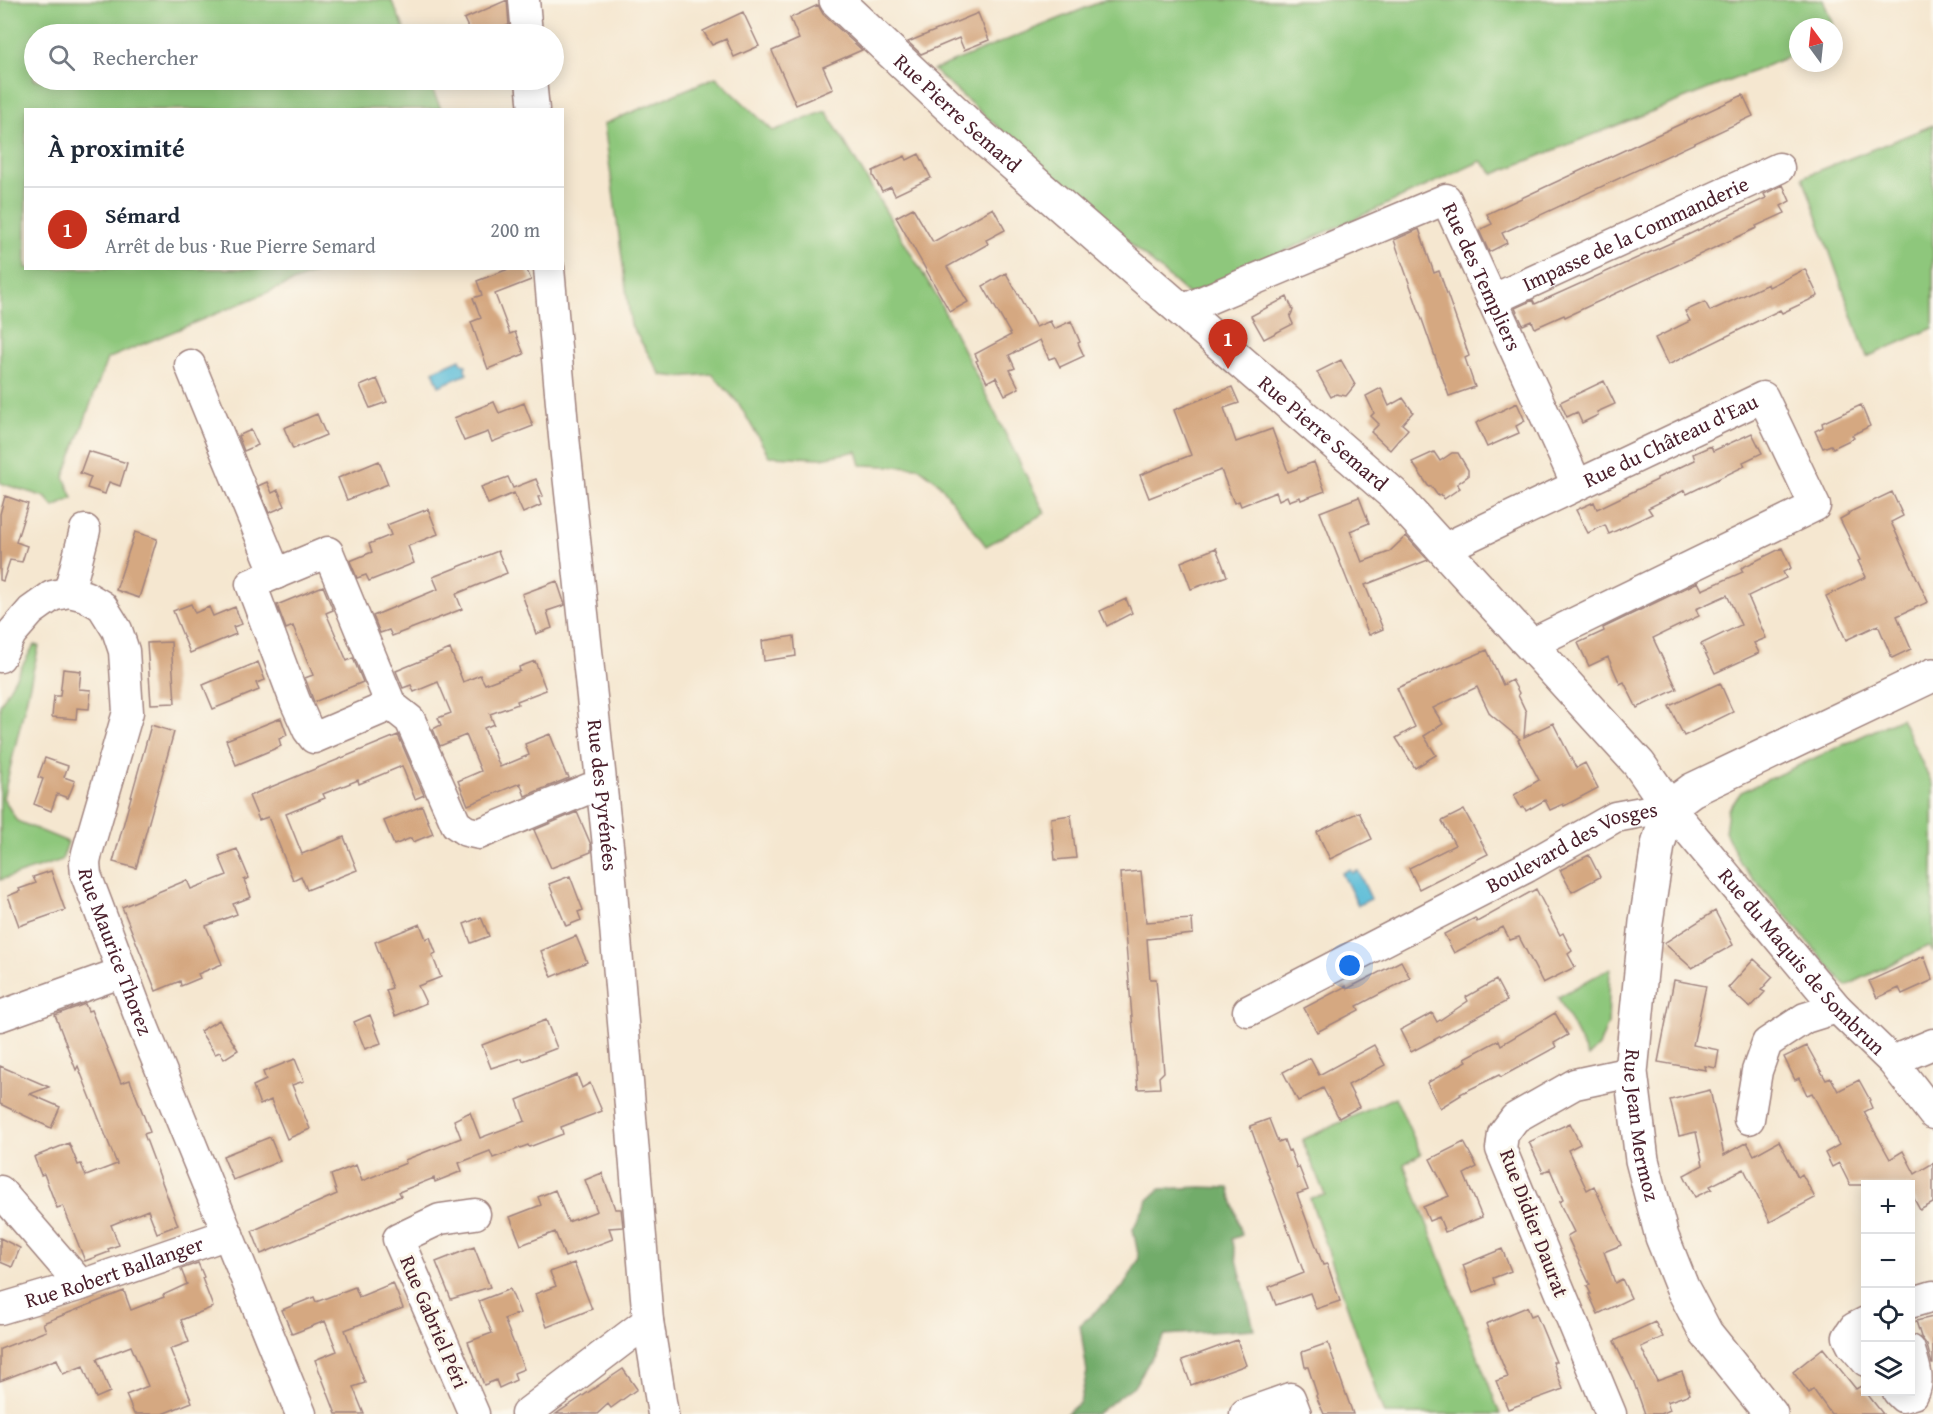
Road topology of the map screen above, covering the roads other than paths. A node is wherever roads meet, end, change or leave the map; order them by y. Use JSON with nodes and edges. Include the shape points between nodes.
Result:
{"nodes":[{"id":1,"x":524,"y":0,"type":"edge"},
{"id":2,"x":836,"y":0,"type":"edge"},
{"id":3,"x":526,"y":24,"type":"edge"},
{"id":4,"x":532,"y":90,"type":"edge"},
{"id":5,"x":534,"y":108,"type":"edge"},
{"id":6,"x":1779,"y":168,"type":"dead end"},
{"id":7,"x":549,"y":270,"type":"edge"},
{"id":8,"x":1492,"y":300,"type":"junction"},
{"id":9,"x":1182,"y":310,"type":"junction"},
{"id":10,"x":190,"y":365,"type":"dead end"},
{"id":11,"x":1577,"y":485,"type":"junction"},
{"id":12,"x":85,"y":530,"type":"dead end"},
{"id":13,"x":1443,"y":549,"type":"junction"},
{"id":14,"x":276,"y":574,"type":"junction"},
{"id":15,"x":69,"y":592,"type":"junction"},
{"id":16,"x":1531,"y":644,"type":"junction"},
{"id":17,"x":0,"y":657,"type":"edge"},
{"id":18,"x":1933,"y":675,"type":"edge"},
{"id":19,"x":391,"y":705,"type":"junction"},
{"id":20,"x":602,"y":786,"type":"junction"},
{"id":21,"x":1669,"y":807,"type":"junction"},
{"id":22,"x":123,"y":972,"type":"junction"},
{"id":23,"x":1837,"y":1008,"type":"junction"},
{"id":24,"x":1248,"y":1011,"type":"dead end"},
{"id":25,"x":0,"y":1016,"type":"edge"},
{"id":26,"x":1933,"y":1044,"type":"edge"},
{"id":27,"x":1892,"y":1061,"type":"junction"},
{"id":28,"x":1631,"y":1072,"type":"junction"},
{"id":29,"x":1933,"y":1114,"type":"edge"},
{"id":30,"x":1749,"y":1119,"type":"dead end"},
{"id":31,"x":0,"y":1191,"type":"edge"},
{"id":32,"x":475,"y":1214,"type":"dead end"},
{"id":33,"x":228,"y":1233,"type":"junction"},
{"id":34,"x":81,"y":1285,"type":"junction"},
{"id":35,"x":1933,"y":1296,"type":"edge"},
{"id":36,"x":1915,"y":1302,"type":"edge"},
{"id":37,"x":0,"y":1309,"type":"edge"},
{"id":38,"x":648,"y":1321,"type":"junction"},
{"id":39,"x":1861,"y":1324,"type":"edge"},
{"id":40,"x":1861,"y":1355,"type":"edge"},
{"id":41,"x":1915,"y":1368,"type":"edge"},
{"id":42,"x":1915,"y":1390,"type":"edge"},
{"id":43,"x":301,"y":1414,"type":"edge"},
{"id":44,"x":474,"y":1414,"type":"edge"},
{"id":45,"x":526,"y":1414,"type":"edge"},
{"id":46,"x":663,"y":1414,"type":"edge"},
{"id":47,"x":1245,"y":1414,"type":"edge"},
{"id":48,"x":1296,"y":1414,"type":"edge"},
{"id":49,"x":1611,"y":1414,"type":"edge"},
{"id":50,"x":1771,"y":1414,"type":"edge"}],
"edges":[{"from":1,"to":3,"type":"street"},
{"from":2,"to":9,"type":"main road","name":"Rue Pierre Semard","via":[[974,130]]},
{"from":4,"to":5,"type":"street"},
{"from":6,"to":8,"type":"street","name":"Impasse de la Commanderie"},
{"from":7,"to":20,"type":"street","name":"Rue des Pyrénées"},
{"from":8,"to":9,"type":"street","name":"Rue des Templiers","via":[[1446,199]]},
{"from":8,"to":11,"type":"street","name":"Rue des Templiers"},
{"from":9,"to":13,"type":"main road","name":"Rue Pierre Semard","via":[[1393,494]]},
{"from":10,"to":14,"type":"street"},
{"from":11,"to":13,"type":"street","name":"Rue du Château d'Eau"},
{"from":11,"to":16,"type":"street","name":"Rue du Château d'Eau","via":[[1763,397],[1815,506]]},
{"from":12,"to":15,"type":"street"},
{"from":13,"to":16,"type":"main road","name":"Rue Pierre Semard"},
{"from":14,"to":19,"type":"street","via":[[328,552]]},
{"from":14,"to":19,"type":"street","via":[[251,584],[295,700],[314,738]]},
{"from":15,"to":17,"type":"street","via":[[52,596],[31,611],[10,634]]},
{"from":15,"to":22,"type":"street","name":"Rue Maurice Thorez","via":[[102,606],[124,651],[128,712],[85,862],[86,875]]},
{"from":16,"to":21,"type":"main road","name":"Rue Pierre Semard","via":[[1639,764]]},
{"from":18,"to":21,"type":"main road","name":"Boulevard des Vosges","via":[[1692,790]]},
{"from":19,"to":20,"type":"street","via":[[410,720],[456,824],[466,831],[479,834]]},
{"from":20,"to":38,"type":"street","name":"Rue des Pyrénées"},
{"from":21,"to":23,"type":"street","name":"Rue du Maquis de Sombrun"},
{"from":21,"to":24,"type":"street","name":"Boulevard des Vosges","via":[[1615,817],[1527,867]]},
{"from":21,"to":28,"type":"main road","name":"Rue Jean Mermoz","via":[[1658,845],[1646,922]]},
{"from":22,"to":25,"type":"street"},
{"from":22,"to":33,"type":"street","name":"Rue Maurice Thorez"},
{"from":23,"to":27,"type":"street","name":"Rue du Maquis de Sombrun"},
{"from":23,"to":30,"type":"street","via":[[1805,1017],[1767,1043],[1757,1071]]},
{"from":26,"to":27,"type":"street"},
{"from":27,"to":29,"type":"street","name":"Rue du Maquis de Sombrun"},
{"from":28,"to":49,"type":"street","name":"Rue Didier Daurat","via":[[1575,1084],[1515,1118],[1503,1134],[1501,1149]]},
{"from":28,"to":50,"type":"main road","name":"Rue Jean Mermoz","via":[[1642,1160],[1662,1237],[1682,1287],[1706,1333]]},
{"from":31,"to":34,"type":"street"},
{"from":32,"to":44,"type":"street","name":"Rue Gabriel Péri","via":[[440,1219],[398,1239]]},
{"from":33,"to":34,"type":"street","name":"Rue Robert Ballanger"},
{"from":33,"to":43,"type":"street","name":"Rue Maurice Thorez"},
{"from":34,"to":37,"type":"street","name":"Rue Robert Ballanger"},
{"from":35,"to":36,"type":"street"},
{"from":38,"to":45,"type":"street"},
{"from":38,"to":46,"type":"street","name":"Rue des Pyrénées"},
{"from":39,"to":40,"type":"street","via":[[1848,1337]]},
{"from":41,"to":42,"type":"street"},
{"from":47,"to":48,"type":"street","via":[[1290,1398]]}]}
